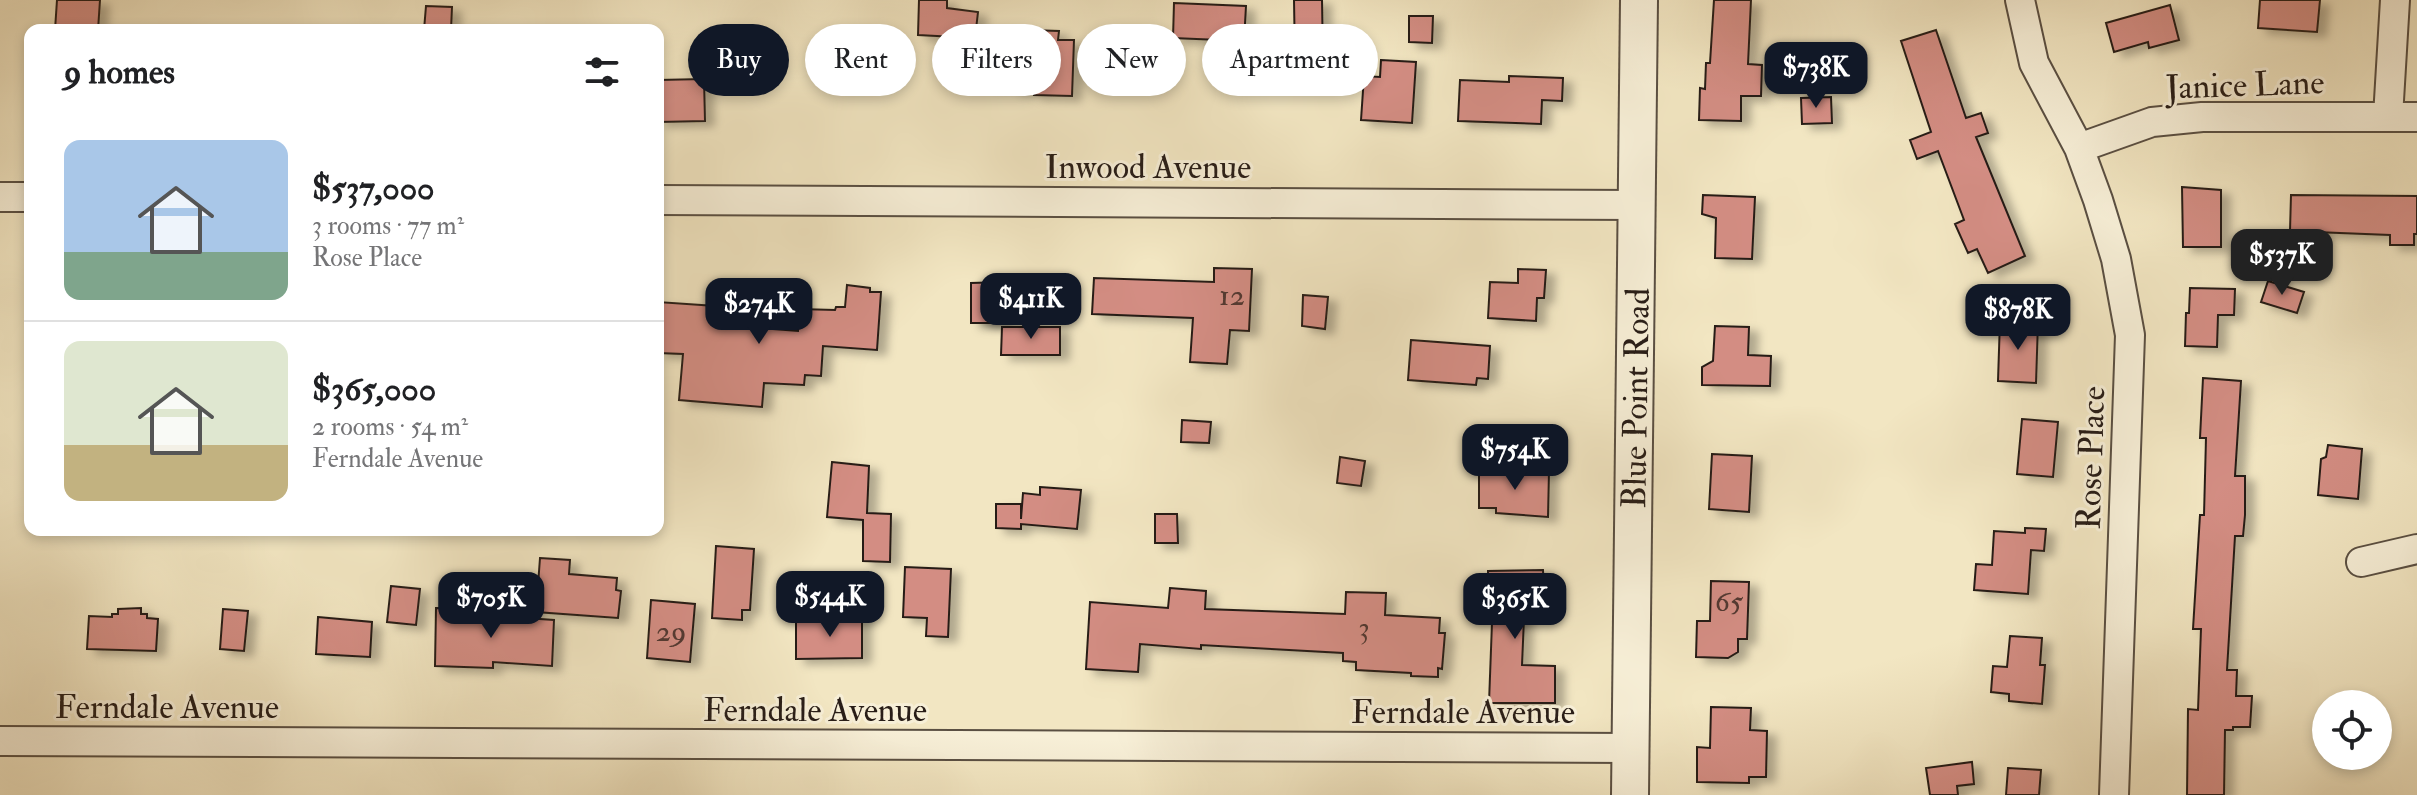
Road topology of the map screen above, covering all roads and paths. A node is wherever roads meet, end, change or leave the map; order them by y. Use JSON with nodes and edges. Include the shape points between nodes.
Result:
{"nodes":[{"id":1,"x":1639,"y":0,"type":"edge"},
{"id":2,"x":2020,"y":0,"type":"edge"},
{"id":3,"x":2395,"y":0,"type":"edge"},
{"id":4,"x":2388,"y":117,"type":"junction"},
{"id":5,"x":2417,"y":117,"type":"edge"},
{"id":6,"x":2079,"y":148,"type":"junction"},
{"id":7,"x":0,"y":197,"type":"edge"},
{"id":8,"x":24,"y":197,"type":"edge"},
{"id":9,"x":664,"y":200,"type":"edge"},
{"id":10,"x":1638,"y":205,"type":"junction"},
{"id":11,"x":2417,"y":549,"type":"edge"},
{"id":12,"x":2361,"y":562,"type":"dead end"},
{"id":13,"x":0,"y":741,"type":"edge"},
{"id":14,"x":1630,"y":748,"type":"junction"},
{"id":15,"x":1630,"y":795,"type":"edge"},
{"id":16,"x":2114,"y":795,"type":"edge"}],
"edges":[{"from":1,"to":10,"type":"street","name":"Blue Point Road"},
{"from":2,"to":6,"type":"street","name":"Rose Place","via":[[2034,63]]},
{"from":3,"to":4,"type":"street"},
{"from":4,"to":5,"type":"street","name":"Janice Lane"},
{"from":4,"to":6,"type":"street","name":"Janice Lane","via":[[2152,122]]},
{"from":6,"to":16,"type":"street","name":"Rose Place","via":[[2116,259],[2130,335]]},
{"from":7,"to":8,"type":"street"},
{"from":9,"to":10,"type":"street","name":"Inwood Avenue"},
{"from":10,"to":14,"type":"street","name":"Blue Point Road"},
{"from":11,"to":12,"type":"street"},
{"from":13,"to":14,"type":"street","name":"Ferndale Avenue"},
{"from":14,"to":15,"type":"street","name":"Blue Point Road"}]}
